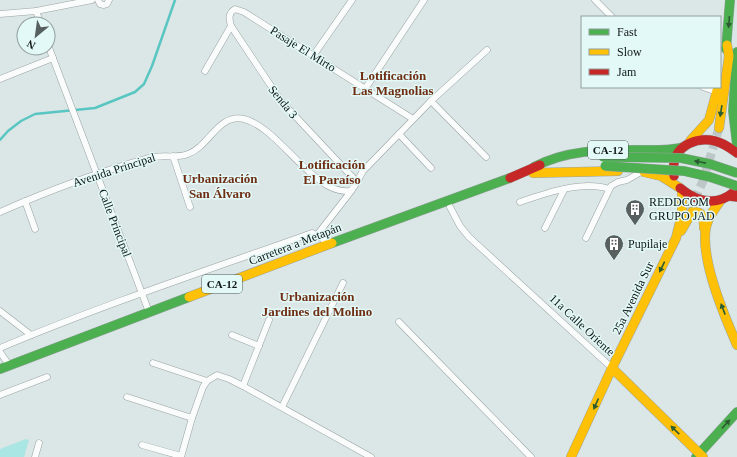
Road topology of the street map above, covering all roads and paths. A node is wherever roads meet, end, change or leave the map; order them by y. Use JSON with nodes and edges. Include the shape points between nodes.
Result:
{"nodes":[{"id":1,"x":92,"y":0,"type":"edge"},
{"id":2,"x":98,"y":0,"type":"edge"},
{"id":3,"x":109,"y":0,"type":"edge"},
{"id":4,"x":352,"y":0,"type":"edge"},
{"id":5,"x":424,"y":0,"type":"edge"},
{"id":6,"x":595,"y":0,"type":"edge"},
{"id":7,"x":730,"y":0,"type":"edge"},
{"id":8,"x":36,"y":11,"type":"junction"},
{"id":9,"x":0,"y":14,"type":"edge"},
{"id":10,"x":38,"y":16,"type":"edge"},
{"id":11,"x":611,"y":16,"type":"edge"},
{"id":12,"x":231,"y":26,"type":"junction"},
{"id":13,"x":727,"y":45,"type":"junction"},
{"id":14,"x":487,"y":50,"type":"dead end"},
{"id":15,"x":737,"y":52,"type":"edge"},
{"id":16,"x":313,"y":56,"type":"junction"},
{"id":17,"x":53,"y":58,"type":"joint"},
{"id":18,"x":206,"y":71,"type":"dead end"},
{"id":19,"x":721,"y":72,"type":"edge"},
{"id":20,"x":0,"y":79,"type":"edge"},
{"id":21,"x":365,"y":89,"type":"junction"},
{"id":22,"x":717,"y":89,"type":"edge"},
{"id":23,"x":431,"y":101,"type":"junction"},
{"id":24,"x":413,"y":119,"type":"junction"},
{"id":25,"x":719,"y":128,"type":"tunnel mouth"},
{"id":26,"x":399,"y":134,"type":"junction"},
{"id":27,"x":737,"y":145,"type":"edge"},
{"id":28,"x":685,"y":146,"type":"junction"},
{"id":29,"x":615,"y":150,"type":"junction"},
{"id":30,"x":737,"y":153,"type":"edge"},
{"id":31,"x":173,"y":156,"type":"junction"},
{"id":32,"x":486,"y":157,"type":"dead end"},
{"id":33,"x":604,"y":161,"type":"junction"},
{"id":34,"x":431,"y":168,"type":"dead end"},
{"id":35,"x":534,"y":170,"type":"junction"},
{"id":36,"x":616,"y":171,"type":"junction"},
{"id":37,"x":640,"y":172,"type":"junction"},
{"id":38,"x":97,"y":174,"type":"junction"},
{"id":39,"x":737,"y":174,"type":"edge"},
{"id":40,"x":356,"y":181,"type":"junction"},
{"id":41,"x":737,"y":187,"type":"edge"},
{"id":42,"x":609,"y":189,"type":"junction"},
{"id":43,"x":681,"y":189,"type":"junction"},
{"id":44,"x":351,"y":190,"type":"junction"},
{"id":45,"x":564,"y":190,"type":"junction"},
{"id":46,"x":729,"y":198,"type":"edge"},
{"id":47,"x":25,"y":201,"type":"junction"},
{"id":48,"x":520,"y":202,"type":"dead end"},
{"id":49,"x":448,"y":204,"type":"junction"},
{"id":50,"x":190,"y":207,"type":"dead end"},
{"id":51,"x":0,"y":212,"type":"edge"},
{"id":52,"x":689,"y":212,"type":"tunnel mouth"},
{"id":53,"x":545,"y":228,"type":"dead end"},
{"id":54,"x":35,"y":229,"type":"dead end"},
{"id":55,"x":318,"y":235,"type":"junction"},
{"id":56,"x":586,"y":238,"type":"dead end"},
{"id":57,"x":674,"y":242,"type":"junction"},
{"id":58,"x":327,"y":244,"type":"junction"},
{"id":59,"x":706,"y":247,"type":"junction"},
{"id":60,"x":343,"y":283,"type":"dead end"},
{"id":61,"x":142,"y":294,"type":"junction"},
{"id":62,"x":0,"y":311,"type":"edge"},
{"id":63,"x":149,"y":312,"type":"junction"},
{"id":64,"x":270,"y":320,"type":"dead end"},
{"id":65,"x":399,"y":322,"type":"dead end"},
{"id":66,"x":31,"y":335,"type":"junction"},
{"id":67,"x":232,"y":335,"type":"dead end"},
{"id":68,"x":259,"y":346,"type":"junction"},
{"id":69,"x":737,"y":346,"type":"edge"},
{"id":70,"x":0,"y":348,"type":"edge"},
{"id":71,"x":0,"y":352,"type":"edge"},
{"id":72,"x":153,"y":363,"type":"dead end"},
{"id":73,"x":9,"y":365,"type":"junction"},
{"id":74,"x":612,"y":368,"type":"junction"},
{"id":75,"x":0,"y":369,"type":"edge"},
{"id":76,"x":47,"y":377,"type":"dead end"},
{"id":77,"x":207,"y":381,"type":"junction"},
{"id":78,"x":243,"y":386,"type":"junction"},
{"id":79,"x":0,"y":395,"type":"edge"},
{"id":80,"x":127,"y":397,"type":"dead end"},
{"id":81,"x":282,"y":407,"type":"junction"},
{"id":82,"x":737,"y":412,"type":"edge"},
{"id":83,"x":192,"y":418,"type":"junction"},
{"id":84,"x":40,"y":443,"type":"dead end"},
{"id":85,"x":142,"y":445,"type":"dead end"},
{"id":86,"x":181,"y":456,"type":"edge"},
{"id":87,"x":699,"y":456,"type":"edge"},
{"id":88,"x":35,"y":457,"type":"edge"},
{"id":89,"x":371,"y":457,"type":"edge"},
{"id":90,"x":531,"y":457,"type":"edge"},
{"id":91,"x":571,"y":457,"type":"edge"}],
"edges":[{"from":1,"to":8,"type":"street"},
{"from":2,"to":3,"type":"street","via":[[104,5]]},
{"from":4,"to":16,"type":"street"},
{"from":5,"to":21,"type":"street"},
{"from":6,"to":11,"type":"street"},
{"from":7,"to":13,"type":"main road","one_way":true},
{"from":8,"to":9,"type":"street"},
{"from":8,"to":10,"type":"street"},
{"from":12,"to":16,"type":"street","name":"Pasaje El Mirto","via":[[232,11],[240,10]]},
{"from":12,"to":18,"type":"street"},
{"from":12,"to":40,"type":"street","name":"Senda 3","via":[[281,101]]},
{"from":13,"to":19,"type":"main road"},
{"from":13,"to":25,"type":"main road","one_way":true,"via":[[729,56]]},
{"from":14,"to":23,"type":"street"},
{"from":15,"to":27,"type":"main road","via":[[734,129]]},
{"from":16,"to":21,"type":"street","name":"Pasaje El Mirto"},
{"from":17,"to":20,"type":"street"},
{"from":17,"to":38,"type":"street","name":"Calle Principal"},
{"from":21,"to":24,"type":"street","name":"Pasaje El Mirto"},
{"from":22,"to":28,"type":"main road","name":"25a Avenida Sur","via":[[709,120]]},
{"from":23,"to":24,"type":"street"},
{"from":23,"to":32,"type":"street"},
{"from":24,"to":26,"type":"street"},
{"from":26,"to":34,"type":"street"},
{"from":26,"to":40,"type":"street"},
{"from":28,"to":29,"type":"main road","number":"CA-12","via":[[674,150]]},
{"from":28,"to":30,"type":"main road","via":[[699,139],[713,139],[727,144]]},
{"from":28,"to":43,"type":"main road","name":"25a Avenida Sur","via":[[677,155],[673,168],[674,179]]},
{"from":29,"to":35,"type":"main road","number":"CA-12","via":[[573,153],[541,163]]},
{"from":29,"to":36,"type":"main road"},
{"from":31,"to":38,"type":"street","name":"Avenida Principal","via":[[150,157]]},
{"from":31,"to":44,"type":"street","name":"Avenida Principal","via":[[184,156],[192,152],[226,121],[245,120],[262,129],[323,183],[345,192]]},
{"from":31,"to":50,"type":"street"},
{"from":33,"to":35,"type":"main road"},
{"from":39,"to":33,"type":"main road","one_way":true,"bridge":true,"via":[[710,164],[681,158]]},
{"from":33,"to":41,"type":"main road","bridge":true,"via":[[684,171]]},
{"from":35,"to":36,"type":"main road","number":"CA-12"},
{"from":35,"to":49,"type":"main road","name":"Carretera a Metapán","number":"CA-12","via":[[468,192]]},
{"from":36,"to":37,"type":"main road","number":"CA-12"},
{"from":37,"to":42,"type":"street"},
{"from":37,"to":43,"type":"main road","number":"CA-12","via":[[661,176]]},
{"from":38,"to":47,"type":"street","name":"Avenida Principal"},
{"from":38,"to":61,"type":"street","name":"Calle Principal"},
{"from":40,"to":44,"type":"street"},
{"from":41,"to":46,"type":"main road"},
{"from":42,"to":45,"type":"street","via":[[595,186]]},
{"from":42,"to":56,"type":"street"},
{"from":43,"to":46,"type":"main road","via":[[690,196],[702,200],[714,202]]},
{"from":43,"to":57,"type":"main road","name":"25a Avenida Sur","via":[[682,218]]},
{"from":44,"to":55,"type":"street"},
{"from":45,"to":48,"type":"street"},
{"from":45,"to":53,"type":"street"},
{"from":46,"to":59,"type":"main road","via":[[715,209],[706,228]]},
{"from":47,"to":51,"type":"street","name":"Avenida Principal"},
{"from":47,"to":54,"type":"street"},
{"from":49,"to":58,"type":"main road","name":"Carretera a Metapán","number":"CA-12"},
{"from":49,"to":74,"type":"street","name":"11a Calle Oriente","via":[[469,237]]},
{"from":52,"to":57,"type":"main road"},
{"from":55,"to":58,"type":"street"},
{"from":55,"to":61,"type":"street","via":[[312,233]]},
{"from":57,"to":59,"type":"main road","via":[[692,212],[700,211],[704,218]]},
{"from":57,"to":74,"type":"main road","name":"25a Avenida Sur","one_way":true},
{"from":58,"to":63,"type":"main road","name":"Carretera a Metapán","number":"CA-12"},
{"from":69,"to":59,"type":"main road","one_way":true,"via":[[720,304]]},
{"from":60,"to":81,"type":"street"},
{"from":61,"to":63,"type":"street","name":"Calle Principal"},
{"from":61,"to":66,"type":"street"},
{"from":62,"to":66,"type":"street"},
{"from":63,"to":73,"type":"main road","name":"Carretera a Metapán","number":"CA-12"},
{"from":64,"to":68,"type":"street"},
{"from":65,"to":90,"type":"street"},
{"from":66,"to":70,"type":"street"},
{"from":67,"to":68,"type":"street"},
{"from":68,"to":78,"type":"street"},
{"from":71,"to":73,"type":"street"},
{"from":72,"to":77,"type":"street"},
{"from":73,"to":75,"type":"main road","name":"Carretera a Metapán","number":"CA-12"},
{"from":87,"to":74,"type":"main road","name":"11a Calle Oriente","one_way":true},
{"from":74,"to":91,"type":"main road","name":"25a Avenida Sur","one_way":true},
{"from":76,"to":79,"type":"street"},
{"from":77,"to":78,"type":"street","via":[[217,375]]},
{"from":77,"to":83,"type":"street"},
{"from":78,"to":81,"type":"street"},
{"from":80,"to":83,"type":"street"},
{"from":81,"to":89,"type":"street"},
{"from":87,"to":82,"type":"main road","one_way":true},
{"from":83,"to":86,"type":"street"},
{"from":84,"to":88,"type":"street"},
{"from":85,"to":86,"type":"street"}]}
